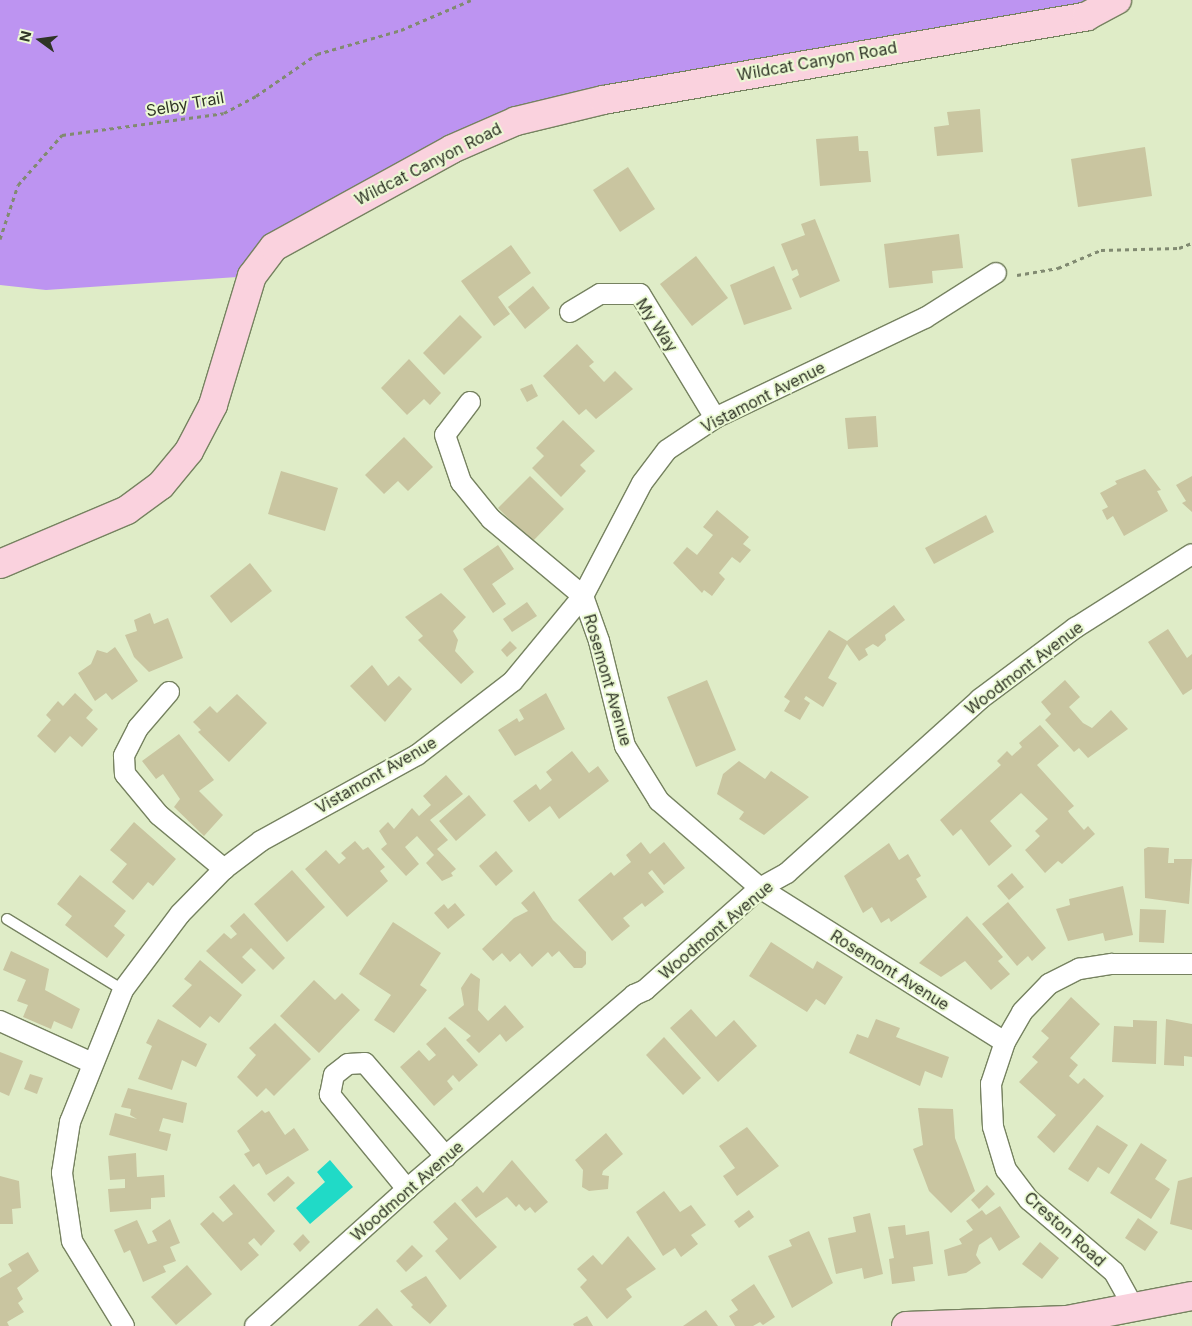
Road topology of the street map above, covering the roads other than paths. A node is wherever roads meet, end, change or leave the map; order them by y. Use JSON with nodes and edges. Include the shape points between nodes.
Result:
{"nodes":[{"id":1,"x":1117,"y":0,"type":"edge"},
{"id":2,"x":996,"y":273,"type":"road end"},
{"id":3,"x":570,"y":312,"type":"dead end"},
{"id":4,"x":470,"y":402,"type":"dead end"},
{"id":5,"x":715,"y":418,"type":"junction"},
{"id":6,"x":1192,"y":554,"type":"edge"},
{"id":7,"x":0,"y":564,"type":"edge"},
{"id":8,"x":583,"y":596,"type":"junction"},
{"id":9,"x":170,"y":692,"type":"dead end"},
{"id":10,"x":224,"y":869,"type":"junction"},
{"id":11,"x":760,"y":888,"type":"junction"},
{"id":12,"x":7,"y":919,"type":"dead end"},
{"id":13,"x":1192,"y":964,"type":"edge"},
{"id":14,"x":124,"y":990,"type":"junction"},
{"id":15,"x":0,"y":1021,"type":"edge"},
{"id":16,"x":1004,"y":1042,"type":"junction"},
{"id":17,"x":92,"y":1062,"type":"junction"},
{"id":18,"x":446,"y":1157,"type":"junction"},
{"id":19,"x":407,"y":1189,"type":"junction"},
{"id":20,"x":1192,"y":1296,"type":"edge"},
{"id":21,"x":1134,"y":1308,"type":"junction"},
{"id":22,"x":124,"y":1326,"type":"edge"},
{"id":23,"x":255,"y":1326,"type":"edge"},
{"id":24,"x":906,"y":1326,"type":"edge"}],
"edges":[{"from":1,"to":7,"type":"street","name":"Wildcat Canyon Road","via":[[1087,16],[603,100],[516,121],[452,149],[274,247],[252,276],[213,405],[189,451],[161,485],[127,510]]},
{"from":2,"to":5,"type":"street","name":"Vistamont Avenue","via":[[925,318]]},
{"from":3,"to":5,"type":"street","name":"My Way","via":[[600,294],[640,294]]},
{"from":4,"to":8,"type":"street","name":"Rosemont Avenue","via":[[445,434],[462,482],[491,519]]},
{"from":5,"to":8,"type":"street","name":"Vistamont Avenue","via":[[667,450],[642,483]]},
{"from":6,"to":11,"type":"street","name":"Woodmont Avenue","via":[[1075,628],[980,699],[787,873]]},
{"from":8,"to":10,"type":"street","name":"Vistamont Avenue","via":[[514,681],[463,723],[418,755],[261,841]]},
{"from":8,"to":11,"type":"street","name":"Rosemont Avenue","via":[[599,641],[625,746],[658,801]]},
{"from":9,"to":10,"type":"street","via":[[138,728],[124,756],[125,774],[159,815]]},
{"from":10,"to":14,"type":"street","name":"Vistamont Avenue","via":[[180,914]]},
{"from":11,"to":16,"type":"street","name":"Rosemont Avenue"},
{"from":11,"to":18,"type":"street","name":"Woodmont Avenue"},
{"from":12,"to":14,"type":"lane"},
{"from":13,"to":16,"type":"street","name":"Creston Road","via":[[1112,964],[1079,969],[1049,984],[1022,1012]]},
{"from":14,"to":17,"type":"street","name":"Vistamont Avenue"},
{"from":15,"to":17,"type":"street"},
{"from":16,"to":21,"type":"street","name":"Creston Road","via":[[991,1084],[993,1127],[1006,1170],[1029,1200],[1114,1272]]},
{"from":17,"to":22,"type":"street","name":"Vistamont Avenue","via":[[70,1122],[62,1173],[65,1211],[72,1241],[84,1265]]},
{"from":18,"to":19,"type":"street","name":"Woodmont Avenue"},
{"from":18,"to":19,"type":"street","via":[[365,1063],[348,1064],[334,1075],[330,1095]]},
{"from":19,"to":23,"type":"street","name":"Woodmont Avenue"},
{"from":20,"to":21,"type":"street"},
{"from":21,"to":24,"type":"street","via":[[1067,1320]]}]}
